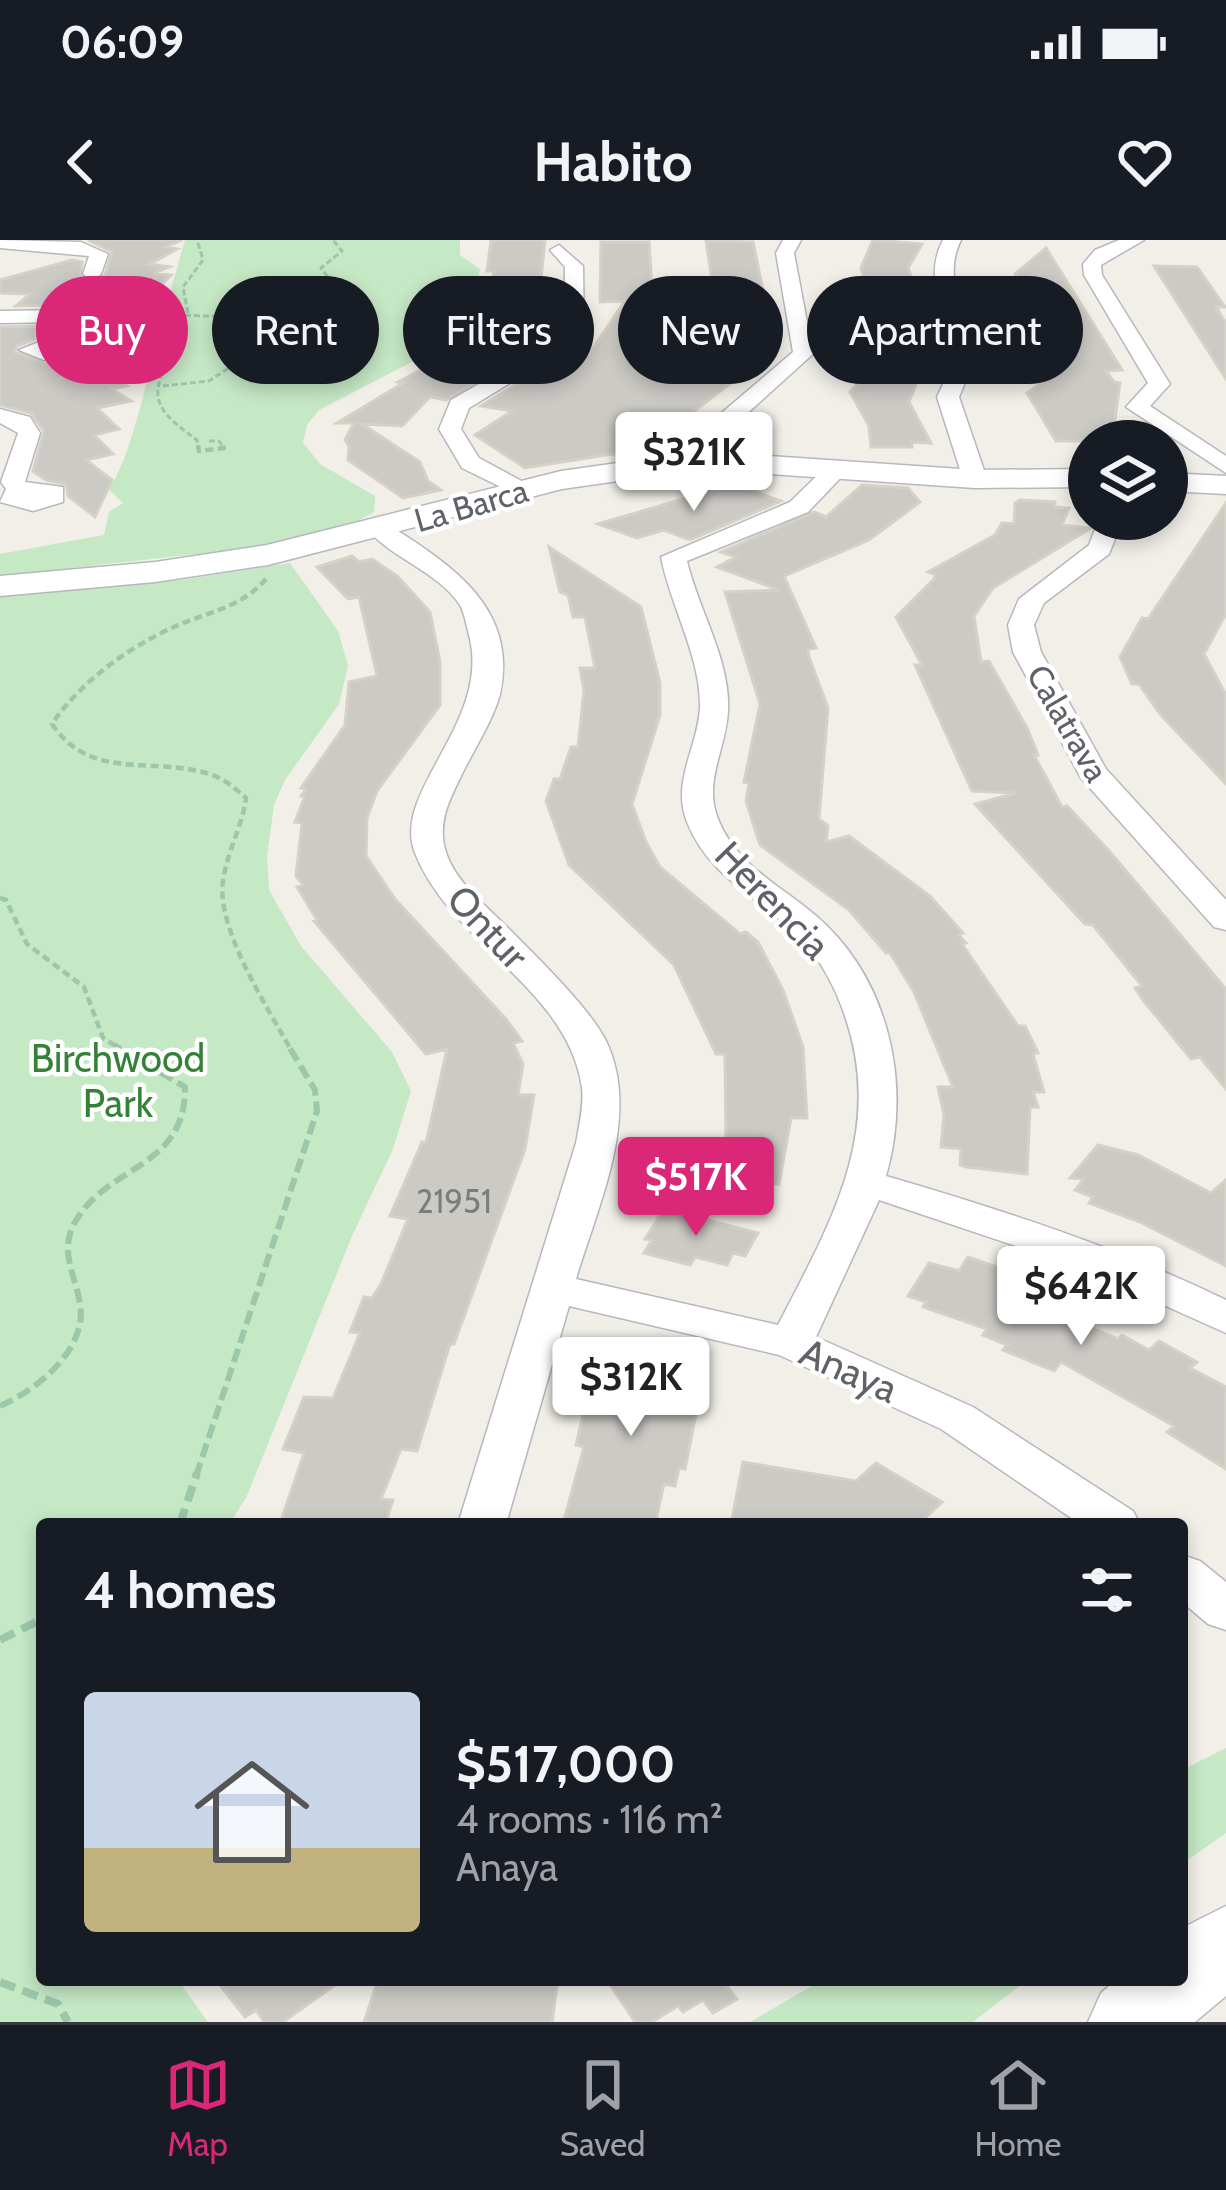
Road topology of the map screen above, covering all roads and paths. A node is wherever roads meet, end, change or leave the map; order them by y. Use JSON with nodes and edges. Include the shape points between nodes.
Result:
{"nodes":[{"id":1,"x":197,"y":240,"type":"edge"},
{"id":2,"x":333,"y":240,"type":"edge"},
{"id":3,"x":792,"y":240,"type":"edge"},
{"id":4,"x":952,"y":240,"type":"edge"},
{"id":5,"x":1136,"y":240,"type":"edge"},
{"id":6,"x":0,"y":243,"type":"edge"},
{"id":7,"x":559,"y":250,"type":"dead end"},
{"id":8,"x":83,"y":276,"type":"edge"},
{"id":9,"x":323,"y":276,"type":"edge"},
{"id":10,"x":188,"y":280,"type":"edge"},
{"id":11,"x":212,"y":312,"type":"edge"},
{"id":12,"x":188,"y":313,"type":"edge"},
{"id":13,"x":0,"y":316,"type":"edge"},
{"id":14,"x":36,"y":316,"type":"edge"},
{"id":15,"x":36,"y":348,"type":"edge"},
{"id":16,"x":0,"y":352,"type":"edge"},
{"id":17,"x":212,"y":379,"type":"edge"},
{"id":18,"x":163,"y":386,"type":"joint"},
{"id":19,"x":0,"y":416,"type":"edge"},
{"id":20,"x":209,"y":441,"type":"dead end"},
{"id":21,"x":711,"y":464,"type":"junction"},
{"id":22,"x":1226,"y":466,"type":"edge"},
{"id":23,"x":838,"y":468,"type":"junction"},
{"id":24,"x":1068,"y":478,"type":"edge"},
{"id":25,"x":975,"y":479,"type":"junction"},
{"id":26,"x":1188,"y":483,"type":"edge"},
{"id":27,"x":1226,"y":485,"type":"edge"},
{"id":28,"x":521,"y":490,"type":"junction"},
{"id":29,"x":13,"y":502,"type":"edge"},
{"id":30,"x":380,"y":530,"type":"junction"},
{"id":31,"x":1103,"y":540,"type":"edge"},
{"id":32,"x":256,"y":557,"type":"junction"},
{"id":33,"x":0,"y":586,"type":"edge"},
{"id":34,"x":0,"y":898,"type":"edge"},
{"id":35,"x":1226,"y":920,"type":"edge"},
{"id":36,"x":869,"y":1184,"type":"junction"},
{"id":37,"x":552,"y":1288,"type":"junction"},
{"id":38,"x":1226,"y":1318,"type":"edge"},
{"id":39,"x":791,"y":1343,"type":"junction"},
{"id":40,"x":0,"y":1406,"type":"edge"},
{"id":41,"x":182,"y":1518,"type":"edge"},
{"id":42,"x":484,"y":1518,"type":"edge"},
{"id":43,"x":1107,"y":1518,"type":"edge"},
{"id":44,"x":1188,"y":1579,"type":"edge"},
{"id":45,"x":1226,"y":1610,"type":"edge"},
{"id":46,"x":36,"y":1622,"type":"edge"},
{"id":47,"x":0,"y":1640,"type":"edge"},
{"id":48,"x":1226,"y":1944,"type":"edge"},
{"id":49,"x":1188,"y":1974,"type":"edge"},
{"id":50,"x":0,"y":1982,"type":"edge"},
{"id":51,"x":1173,"y":1986,"type":"edge"},
{"id":52,"x":68,"y":2022,"type":"edge"},
{"id":53,"x":1132,"y":2022,"type":"edge"}],
"edges":[{"from":1,"to":10,"type":"path","via":[[203,260]]},
{"from":2,"to":9,"type":"path","via":[[342,251],[325,263]]},
{"from":3,"to":21,"type":"street","via":[[785,253],[803,354],[711,434]]},
{"from":4,"to":25,"type":"street","via":[[940,275],[970,347],[948,397]]},
{"from":5,"to":22,"type":"street","via":[[1092,263],[1159,384],[1137,406]]},
{"from":6,"to":8,"type":"street","via":[[99,254],[98,268]]},
{"from":7,"to":28,"type":"street","via":[[574,266],[574,338],[459,405],[450,429],[470,463]]},
{"from":11,"to":12,"type":"path"},
{"from":13,"to":14,"type":"street"},
{"from":15,"to":16,"type":"street"},
{"from":17,"to":18,"type":"path"},
{"from":18,"to":20,"type":"path","via":[[160,413],[197,440],[199,451],[224,448]]},
{"from":19,"to":29,"type":"street","via":[[29,433]]},
{"from":21,"to":23,"type":"street","name":"La Barca"},
{"from":21,"to":28,"type":"street","name":"La Barca"},
{"from":23,"to":25,"type":"street","name":"La Barca"},
{"from":23,"to":36,"type":"street","name":"Herencia","via":[[799,507],[674,557],[715,705],[694,778],[700,814],[718,851],[823,941],[871,1021],[882,1117]]},
{"from":24,"to":25,"type":"street","name":"La Barca"},
{"from":26,"to":27,"type":"street"},
{"from":28,"to":30,"type":"street","name":"La Barca"},
{"from":30,"to":32,"type":"street","name":"La Barca"},
{"from":30,"to":37,"type":"street","name":"Ontur","via":[[472,603],[489,655],[484,696],[427,814],[428,847],[445,884],[588,1041],[602,1092],[596,1143]]},
{"from":31,"to":35,"type":"street","name":"Calatrava","via":[[1032,599],[1021,625],[1027,652],[1092,772]]},
{"from":32,"to":33,"type":"street","name":"La Barca"},
{"from":32,"to":41,"type":"path","via":[[269,574],[260,588],[114,661],[52,724],[81,757],[187,769],[221,778],[246,798],[221,884],[223,908],[315,1090],[317,1111]]},
{"from":34,"to":40,"type":"path","via":[[25,942],[85,986],[103,1038],[184,1087],[189,1110],[165,1148],[105,1189],[73,1225],[69,1267],[84,1308],[77,1346]]},
{"from":36,"to":38,"type":"street","via":[[1020,1229]]},
{"from":36,"to":39,"type":"street","name":"Herencia"},
{"from":37,"to":39,"type":"street","name":"Anaya"},
{"from":37,"to":42,"type":"street","name":"Ontur"},
{"from":39,"to":43,"type":"street","name":"Anaya","via":[[957,1418]]},
{"from":44,"to":45,"type":"street"},
{"from":46,"to":47,"type":"path"},
{"from":48,"to":49,"type":"main road"},
{"from":50,"to":52,"type":"path","via":[[58,2004]]},
{"from":51,"to":53,"type":"main road"}]}
